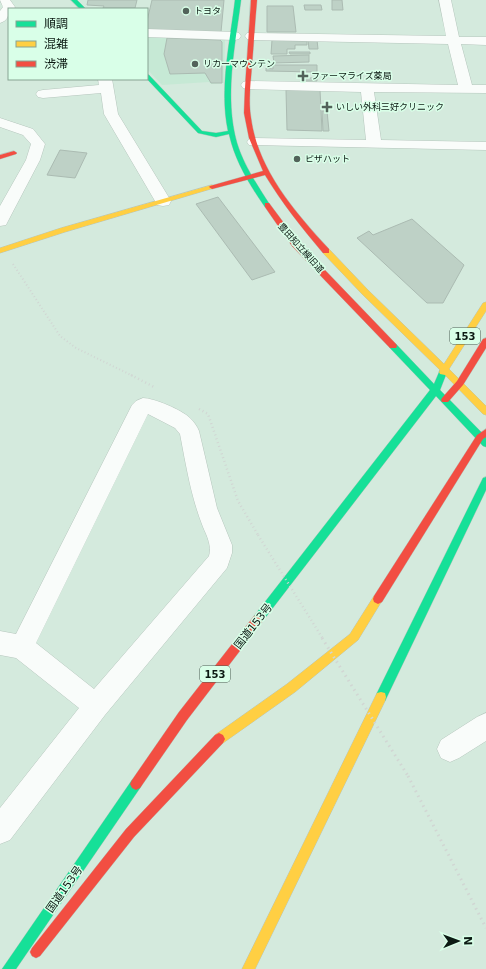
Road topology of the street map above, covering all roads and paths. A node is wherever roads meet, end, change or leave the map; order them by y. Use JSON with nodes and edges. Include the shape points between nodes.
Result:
{"nodes":[{"id":1,"x":74,"y":0,"type":"edge"},
{"id":2,"x":238,"y":0,"type":"edge"},
{"id":3,"x":254,"y":0,"type":"edge"},
{"id":4,"x":445,"y":0,"type":"edge"},
{"id":5,"x":8,"y":8,"type":"edge"},
{"id":6,"x":82,"y":8,"type":"edge"},
{"id":7,"x":0,"y":18,"type":"edge"},
{"id":8,"x":148,"y":34,"type":"edge"},
{"id":9,"x":235,"y":36,"type":"junction"},
{"id":10,"x":251,"y":36,"type":"junction"},
{"id":11,"x":453,"y":40,"type":"junction"},
{"id":12,"x":486,"y":40,"type":"edge"},
{"id":13,"x":148,"y":77,"type":"edge"},
{"id":14,"x":105,"y":84,"type":"edge"},
{"id":15,"x":248,"y":85,"type":"junction"},
{"id":16,"x":367,"y":88,"type":"junction"},
{"id":17,"x":466,"y":89,"type":"junction"},
{"id":18,"x":486,"y":90,"type":"edge"},
{"id":19,"x":43,"y":94,"type":"dead end"},
{"id":20,"x":0,"y":122,"type":"edge"},
{"id":21,"x":0,"y":132,"type":"edge"},
{"id":22,"x":231,"y":132,"type":"junction"},
{"id":23,"x":254,"y":142,"type":"junction"},
{"id":24,"x":374,"y":144,"type":"junction"},
{"id":25,"x":486,"y":146,"type":"edge"},
{"id":26,"x":7,"y":155,"type":"edge"},
{"id":27,"x":266,"y":172,"type":"junction"},
{"id":28,"x":250,"y":176,"type":"junction"},
{"id":29,"x":163,"y":201,"type":"junction"},
{"id":30,"x":0,"y":221,"type":"edge"},
{"id":31,"x":1,"y":248,"type":"edge"},
{"id":32,"x":486,"y":305,"type":"edge"},
{"id":33,"x":486,"y":341,"type":"edge"},
{"id":34,"x":444,"y":368,"type":"junction"},
{"id":35,"x":460,"y":383,"type":"junction"},
{"id":36,"x":436,"y":389,"type":"junction"},
{"id":37,"x":445,"y":400,"type":"junction"},
{"id":38,"x":486,"y":412,"type":"edge"},
{"id":39,"x":484,"y":437,"type":"edge"},
{"id":40,"x":486,"y":481,"type":"edge"},
{"id":41,"x":258,"y":535,"type":"dead end"},
{"id":42,"x":11,"y":645,"type":"edge"},
{"id":43,"x":96,"y":706,"type":"junction"},
{"id":44,"x":486,"y":726,"type":"edge"},
{"id":45,"x":450,"y":749,"type":"dead end"},
{"id":46,"x":0,"y":830,"type":"edge"},
{"id":47,"x":486,"y":928,"type":"edge"},
{"id":48,"x":33,"y":957,"type":"dead end"},
{"id":49,"x":8,"y":969,"type":"edge"},
{"id":50,"x":248,"y":969,"type":"edge"}],
"edges":[{"from":1,"to":6,"type":"main road"},
{"from":2,"to":9,"type":"main road","name":"豊田知立線旧道"},
{"from":3,"to":10,"type":"main road","name":"豊田知立線旧道"},
{"from":4,"to":11,"type":"street"},
{"from":5,"to":7,"type":"street"},
{"from":8,"to":9,"type":"street"},
{"from":9,"to":22,"type":"main road","name":"豊田知立線旧道","via":[[229,90]]},
{"from":10,"to":11,"type":"street"},
{"from":10,"to":15,"type":"main road","name":"豊田知立線旧道"},
{"from":11,"to":12,"type":"street"},
{"from":11,"to":17,"type":"street"},
{"from":13,"to":22,"type":"main road","via":[[200,132],[216,135]]},
{"from":14,"to":19,"type":"street"},
{"from":14,"to":29,"type":"street","via":[[111,114]]},
{"from":15,"to":16,"type":"street"},
{"from":15,"to":23,"type":"main road","name":"豊田知立線旧道","via":[[248,120]]},
{"from":16,"to":17,"type":"street"},
{"from":16,"to":24,"type":"street"},
{"from":17,"to":18,"type":"street"},
{"from":20,"to":30,"type":"street","via":[[28,132],[38,144],[33,160]]},
{"from":21,"to":26,"type":"street","via":[[18,138],[24,146],[21,150]]},
{"from":22,"to":28,"type":"main road","name":"豊田知立線旧道","via":[[237,152]]},
{"from":23,"to":24,"type":"street"},
{"from":23,"to":27,"type":"main road","name":"豊田知立線旧道"},
{"from":24,"to":25,"type":"street"},
{"from":27,"to":28,"type":"main road"},
{"from":27,"to":34,"type":"main road","name":"豊田知立線旧道","via":[[275,189],[352,281]]},
{"from":28,"to":29,"type":"main road"},
{"from":28,"to":36,"type":"main road","name":"豊田知立線旧道","via":[[274,217],[295,244]]},
{"from":29,"to":31,"type":"main road"},
{"from":32,"to":34,"type":"main road","name":"国道153号","number":"153"},
{"from":33,"to":35,"type":"main road","number":"153"},
{"from":34,"to":35,"type":"main road","name":"豊田知立線旧道"},
{"from":34,"to":36,"type":"main road","name":"国道153号","number":"153"},
{"from":35,"to":37,"type":"main road","number":"153"},
{"from":35,"to":38,"type":"main road","name":"豊田知立線旧道"},
{"from":36,"to":37,"type":"main road","name":"豊田知立線旧道"},
{"from":36,"to":49,"type":"main road","name":"国道153号","number":"153","via":[[183,716]]},
{"from":37,"to":39,"type":"main road","name":"豊田知立線旧道"},
{"from":39,"to":48,"type":"main road","via":[[354,637],[291,688],[216,741],[130,833]]},
{"from":40,"to":50,"type":"main road"},
{"from":41,"to":47,"type":"path","bridge":true,"via":[[408,776]]},
{"from":42,"to":43,"type":"street"},
{"from":42,"to":43,"type":"street","via":[[139,411],[143,406],[152,406],[182,422],[189,431],[206,508],[220,545],[219,561]]},
{"from":43,"to":46,"type":"street"},
{"from":44,"to":45,"type":"street"}]}
